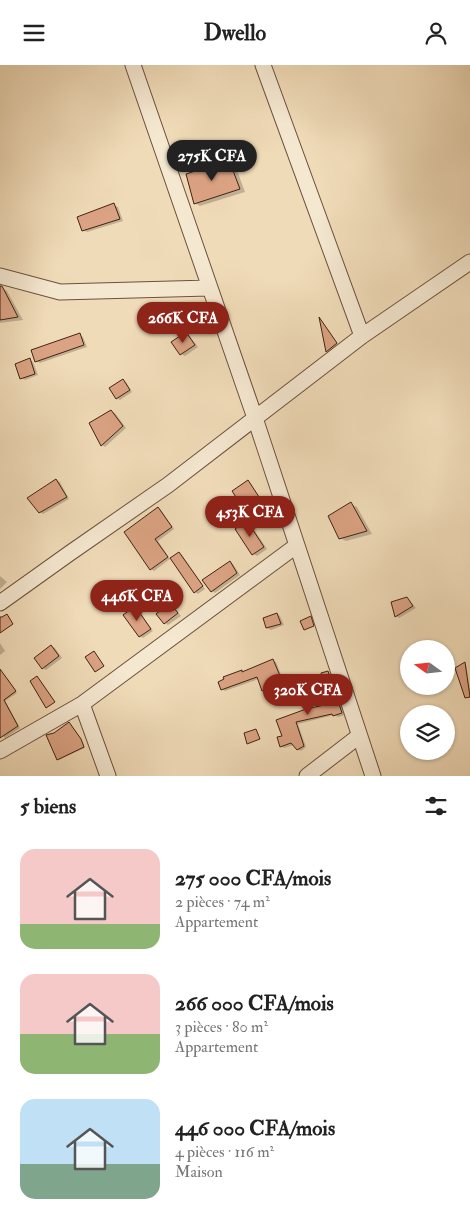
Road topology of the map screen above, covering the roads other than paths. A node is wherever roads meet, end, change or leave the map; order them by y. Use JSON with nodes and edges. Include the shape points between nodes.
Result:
{"nodes":[{"id":1,"x":133,"y":65,"type":"edge"},
{"id":2,"x":263,"y":65,"type":"edge"},
{"id":3,"x":470,"y":262,"type":"edge"},
{"id":4,"x":0,"y":276,"type":"edge"},
{"id":5,"x":210,"y":288,"type":"junction"},
{"id":6,"x":362,"y":336,"type":"junction"},
{"id":7,"x":254,"y":419,"type":"junction"},
{"id":8,"x":296,"y":546,"type":"junction"},
{"id":9,"x":0,"y":603,"type":"edge"},
{"id":10,"x":82,"y":704,"type":"junction"},
{"id":11,"x":360,"y":735,"type":"junction"},
{"id":12,"x":0,"y":751,"type":"edge"},
{"id":13,"x":108,"y":776,"type":"edge"},
{"id":14,"x":306,"y":776,"type":"edge"},
{"id":15,"x":373,"y":776,"type":"edge"}],
"edges":[{"from":1,"to":5,"type":"street"},
{"from":2,"to":6,"type":"street"},
{"from":3,"to":6,"type":"street"},
{"from":4,"to":5,"type":"street","via":[[60,293]]},
{"from":5,"to":7,"type":"street"},
{"from":6,"to":7,"type":"street"},
{"from":7,"to":8,"type":"street"},
{"from":7,"to":9,"type":"street","via":[[168,485]]},
{"from":8,"to":10,"type":"street"},
{"from":8,"to":11,"type":"street"},
{"from":10,"to":12,"type":"street"},
{"from":10,"to":13,"type":"street"},
{"from":11,"to":14,"type":"street"},
{"from":11,"to":15,"type":"street"}]}
